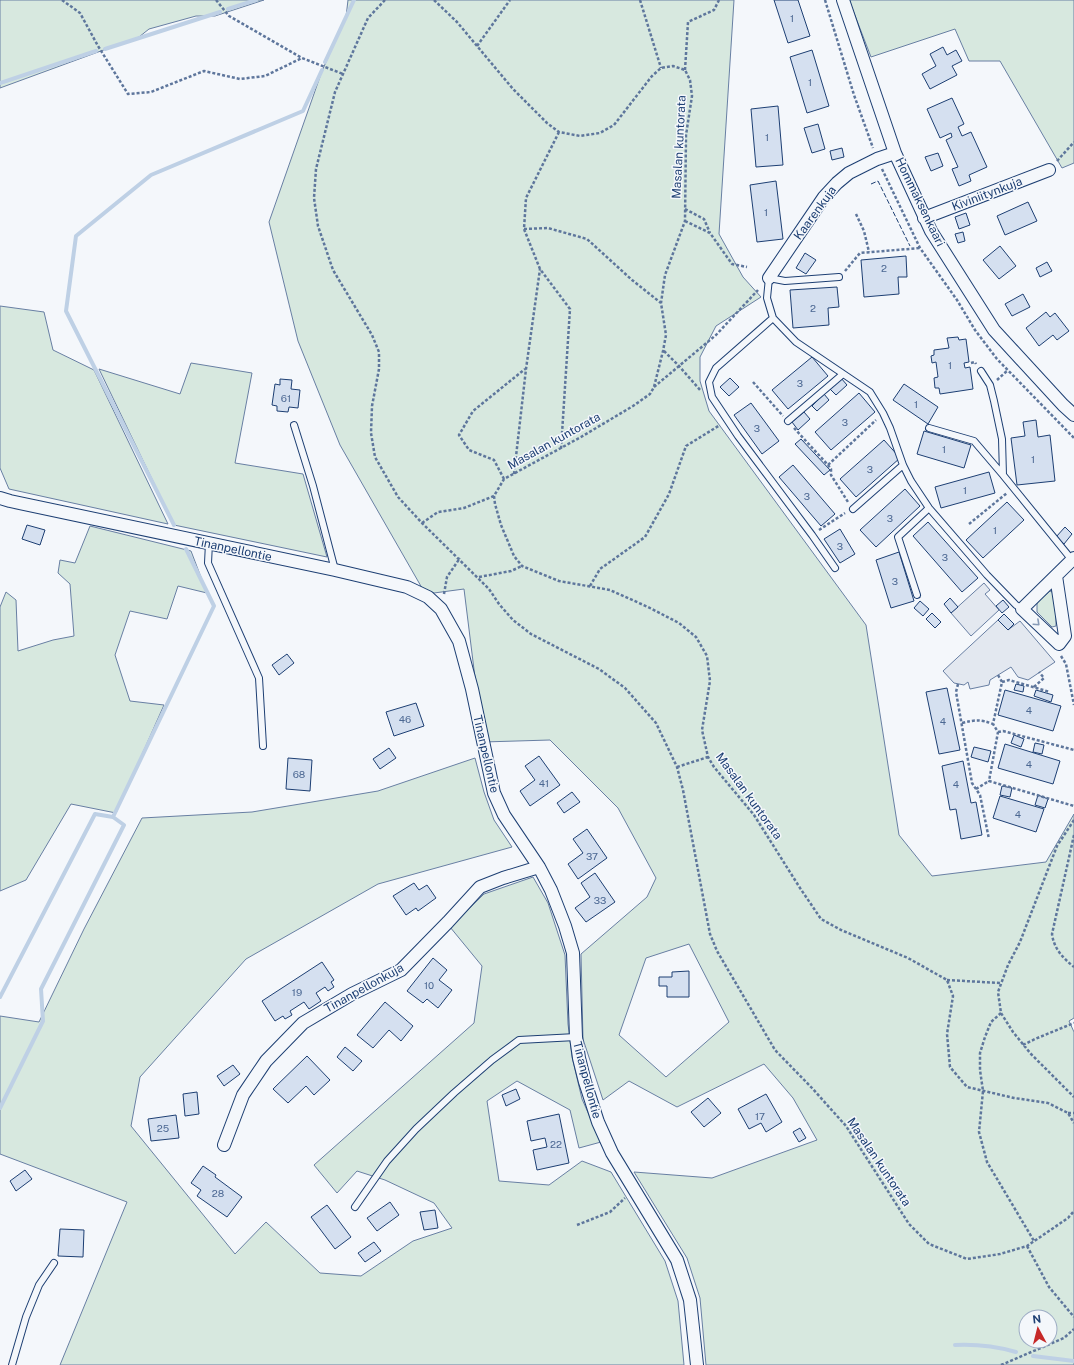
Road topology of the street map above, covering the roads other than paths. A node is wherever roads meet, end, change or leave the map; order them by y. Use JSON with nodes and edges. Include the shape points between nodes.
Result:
{"nodes":[{"id":1,"x":843,"y":0,"type":"edge"},
{"id":2,"x":895,"y":153,"type":"junction"},
{"id":3,"x":1050,"y":170,"type":"road end"},
{"id":4,"x":924,"y":218,"type":"junction"},
{"id":5,"x":839,"y":277,"type":"road end"},
{"id":6,"x":769,"y":278,"type":"junction"},
{"id":7,"x":773,"y":318,"type":"junction"},
{"id":8,"x":981,"y":371,"type":"dead end"},
{"id":9,"x":844,"y":374,"type":"junction"},
{"id":10,"x":1074,"y":415,"type":"edge"},
{"id":11,"x":788,"y":421,"type":"road end"},
{"id":12,"x":294,"y":425,"type":"dead end"},
{"id":13,"x":929,"y":428,"type":"dead end"},
{"id":14,"x":903,"y":465,"type":"junction"},
{"id":15,"x":1003,"y":475,"type":"junction"},
{"id":16,"x":0,"y":498,"type":"edge"},
{"id":17,"x":929,"y":508,"type":"junction"},
{"id":18,"x":853,"y":509,"type":"road end"},
{"id":19,"x":209,"y":543,"type":"junction"},
{"id":20,"x":1073,"y":559,"type":"edge"},
{"id":21,"x":835,"y":568,"type":"dead end"},
{"id":22,"x":335,"y":570,"type":"junction"},
{"id":23,"x":1056,"y":576,"type":"junction"},
{"id":24,"x":917,"y":594,"type":"dead end"},
{"id":25,"x":1022,"y":609,"type":"junction"},
{"id":26,"x":263,"y":746,"type":"dead end"},
{"id":27,"x":539,"y":867,"type":"junction"},
{"id":28,"x":576,"y":1037,"type":"junction"},
{"id":29,"x":224,"y":1145,"type":"dead end"},
{"id":30,"x":356,"y":1207,"type":"dead end"},
{"id":31,"x":54,"y":1263,"type":"dead end"},
{"id":32,"x":12,"y":1365,"type":"edge"},
{"id":33,"x":697,"y":1365,"type":"edge"}],
"edges":[{"from":1,"to":2,"type":"street","name":"Hommaksenkaari"},
{"from":2,"to":4,"type":"street","name":"Hommaksenkaari"},
{"from":2,"to":6,"type":"street","name":"Kaarenkuja","via":[[849,173],[837,183],[824,197]]},
{"from":3,"to":4,"type":"street","name":"Kiviniitynkuja"},
{"from":4,"to":10,"type":"street","name":"Hommaksenkaari","via":[[994,330]]},
{"from":5,"to":6,"type":"lane","via":[[785,281]]},
{"from":6,"to":7,"type":"lane","via":[[767,298]]},
{"from":7,"to":9,"type":"lane","via":[[796,342]]},
{"from":7,"to":21,"type":"lane","via":[[716,368],[709,382],[712,397]]},
{"from":8,"to":15,"type":"lane","via":[[990,385],[1002,440]]},
{"from":9,"to":11,"type":"lane"},
{"from":9,"to":14,"type":"lane","via":[[870,392],[890,428]]},
{"from":12,"to":22,"type":"lane","via":[[314,486]]},
{"from":13,"to":15,"type":"lane","via":[[974,441]]},
{"from":14,"to":17,"type":"lane"},
{"from":14,"to":18,"type":"lane"},
{"from":15,"to":20,"type":"lane"},
{"from":16,"to":19,"type":"street","name":"Tinanpellontie"},
{"from":17,"to":24,"type":"lane","via":[[898,537]]},
{"from":17,"to":25,"type":"lane","via":[[987,575]]},
{"from":19,"to":22,"type":"street","name":"Tinanpellontie"},
{"from":19,"to":26,"type":"lane","via":[[208,563],[259,678]]},
{"from":20,"to":23,"type":"street"},
{"from":22,"to":27,"type":"street","name":"Tinanpellontie","via":[[407,587],[428,597],[441,609],[459,641],[494,793],[504,814]]},
{"from":23,"to":25,"type":"street"},
{"from":25,"to":23,"type":"street","one_way":true,"via":[[1059,644],[1065,636]]},
{"from":27,"to":28,"type":"street","name":"Tinanpellontie","via":[[562,919],[573,953]]},
{"from":27,"to":29,"type":"street","name":"Tinanpellonkuja","via":[[480,887],[401,970],[352,994],[303,1023],[266,1061],[243,1095]]},
{"from":28,"to":30,"type":"lane","via":[[519,1040],[492,1060],[416,1129],[387,1161]]},
{"from":28,"to":33,"type":"street","name":"Tinanpellontie","via":[[580,1064],[598,1122],[612,1153],[677,1260],[690,1300]]},
{"from":31,"to":32,"type":"lane","via":[[39,1284]]}]}
